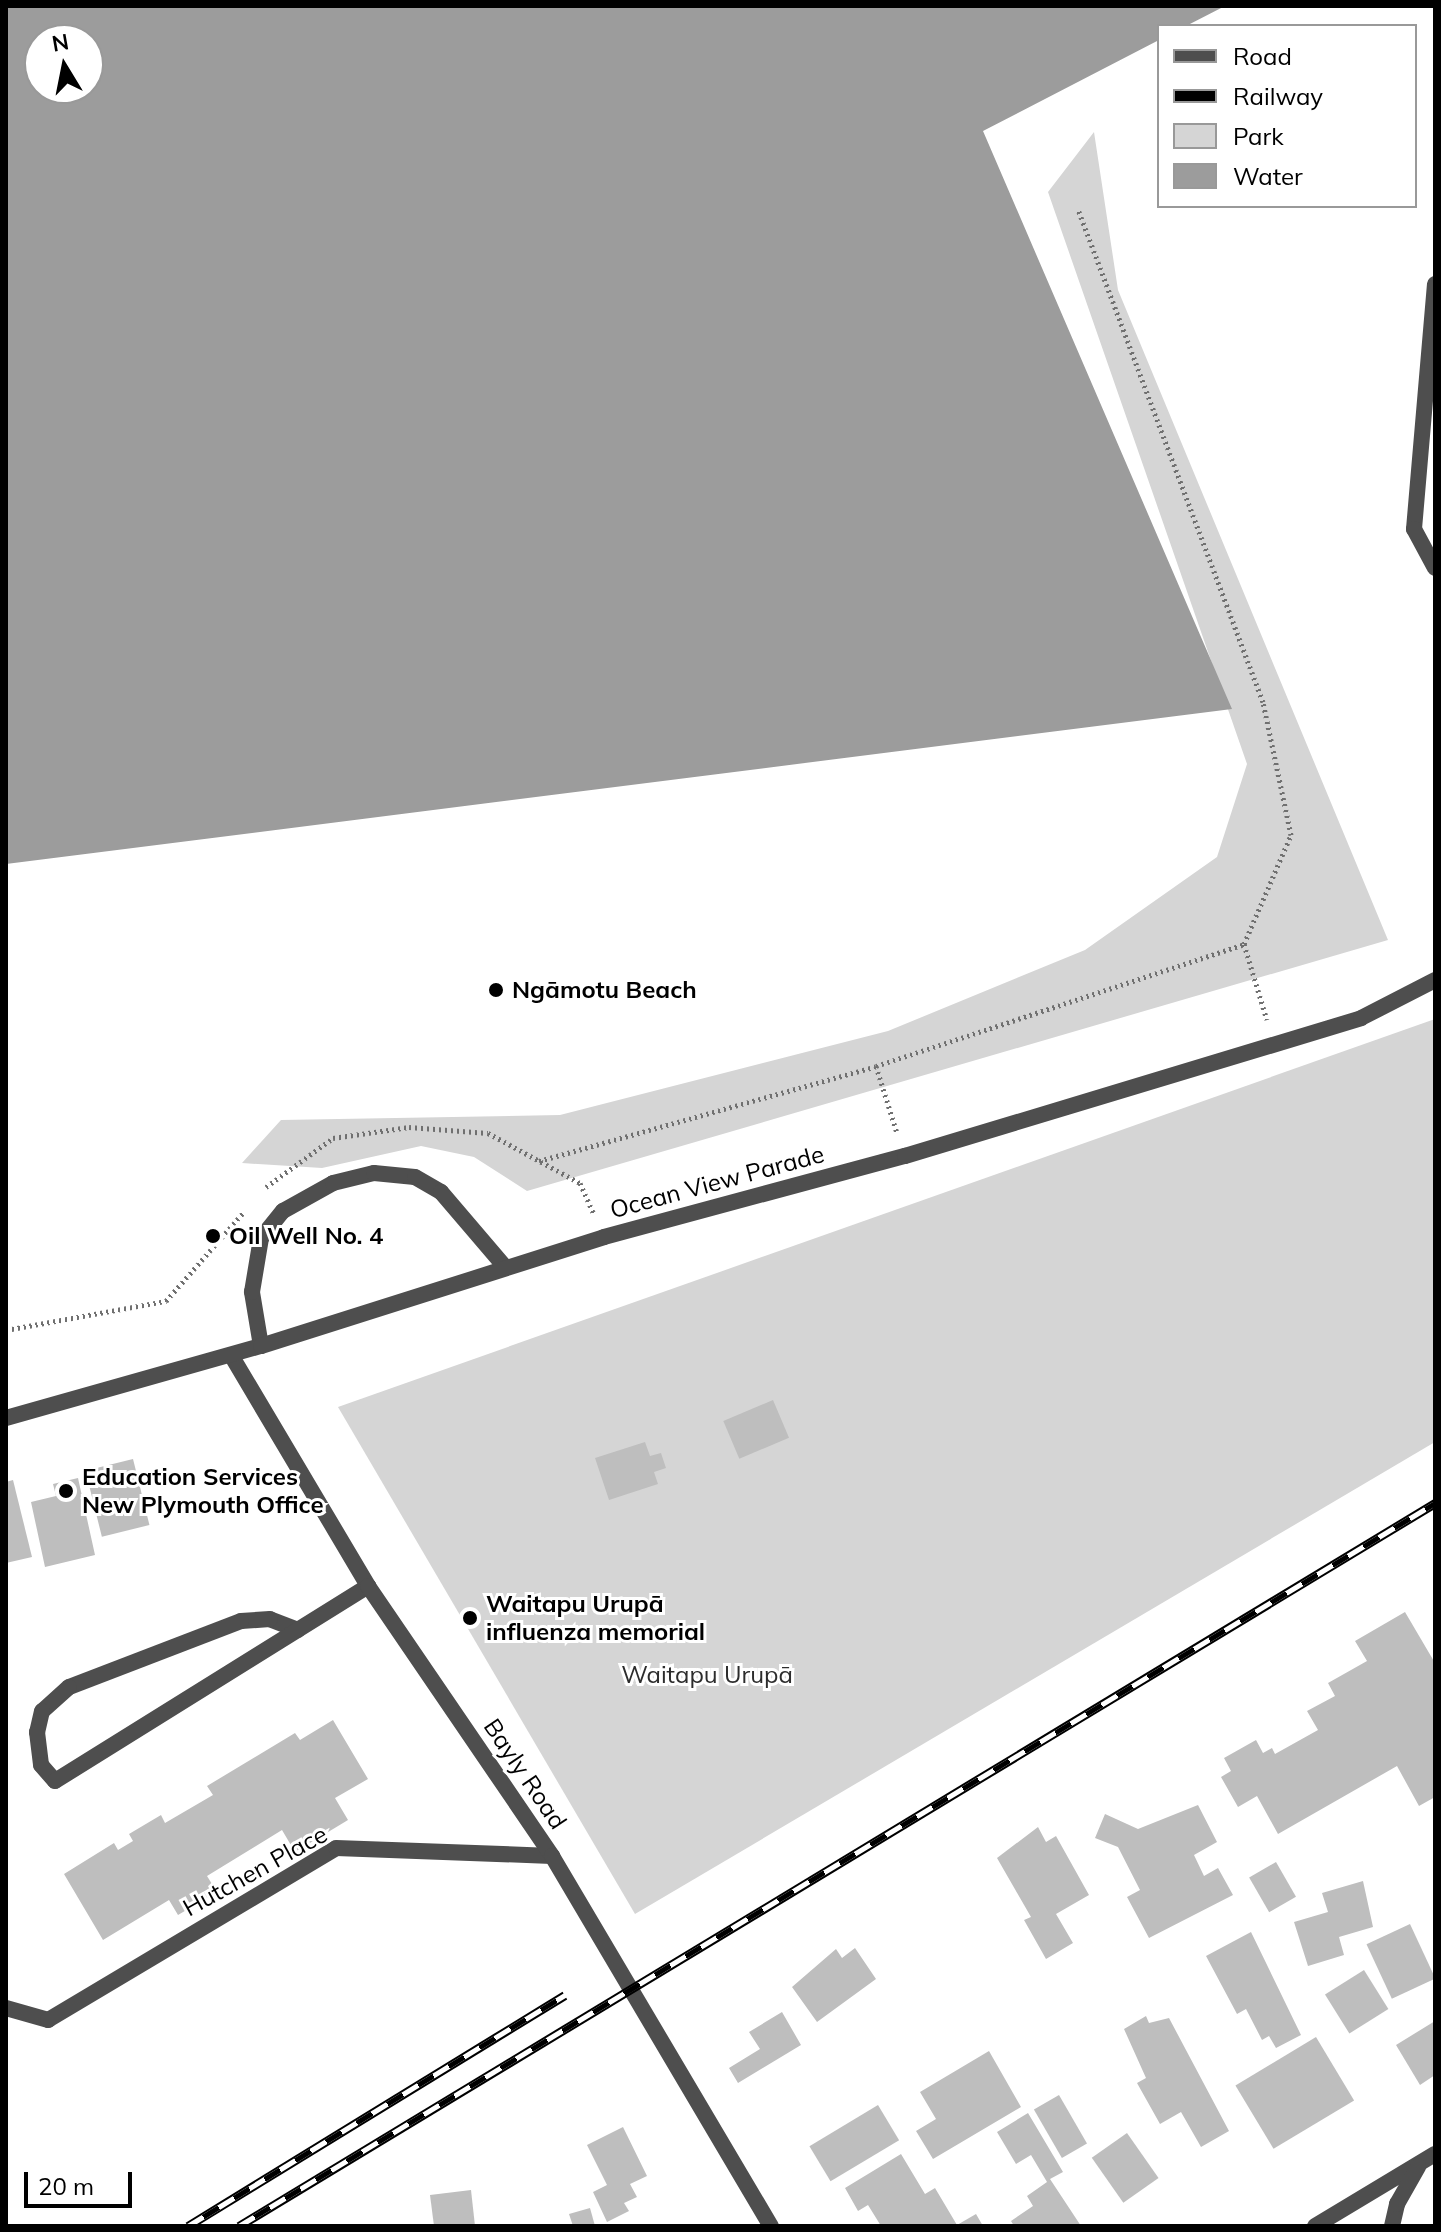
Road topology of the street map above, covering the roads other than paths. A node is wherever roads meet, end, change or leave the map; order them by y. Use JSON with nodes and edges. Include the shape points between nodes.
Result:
{"nodes":[{"id":1,"x":1435,"y":284,"type":"edge"},
{"id":2,"x":1435,"y":568,"type":"edge"},
{"id":3,"x":1435,"y":980,"type":"edge"},
{"id":4,"x":505,"y":1267,"type":"junction"},
{"id":5,"x":261,"y":1346,"type":"junction"},
{"id":6,"x":231,"y":1355,"type":"junction"},
{"id":7,"x":6,"y":1418,"type":"edge"},
{"id":8,"x":368,"y":1586,"type":"junction"},
{"id":9,"x":298,"y":1630,"type":"junction"},
{"id":10,"x":552,"y":1856,"type":"junction"},
{"id":11,"x":6,"y":2008,"type":"edge"},
{"id":12,"x":1428,"y":2158,"type":"edge"},
{"id":13,"x":771,"y":2226,"type":"edge"},
{"id":14,"x":1315,"y":2226,"type":"edge"},
{"id":15,"x":1392,"y":2226,"type":"edge"}],
"edges":[{"from":1,"to":2,"type":"street","via":[[1414,529]]},
{"from":3,"to":4,"type":"street","name":"Ocean View Parade","via":[[1361,1018],[905,1156]]},
{"from":4,"to":5,"type":"street","name":"Ocean View Parade"},
{"from":4,"to":5,"type":"street","via":[[441,1192],[415,1177],[374,1173],[333,1183],[283,1211],[261,1238],[252,1292]]},
{"from":5,"to":6,"type":"street","name":"Ocean View Parade"},
{"from":6,"to":7,"type":"street","name":"Ocean View Parade"},
{"from":6,"to":8,"type":"street","name":"Bayly Road"},
{"from":8,"to":9,"type":"street"},
{"from":8,"to":10,"type":"street","name":"Bayly Road"},
{"from":9,"to":9,"type":"street","via":[[55,1781],[41,1765],[37,1732],[42,1711],[69,1687],[241,1621],[270,1619]]},
{"from":10,"to":11,"type":"street","name":"Hutchen Place","via":[[336,1848],[48,2020]]},
{"from":10,"to":13,"type":"street","name":"Bayly Road"},
{"from":12,"to":14,"type":"street"},
{"from":12,"to":15,"type":"street","via":[[1397,2204]]}]}
